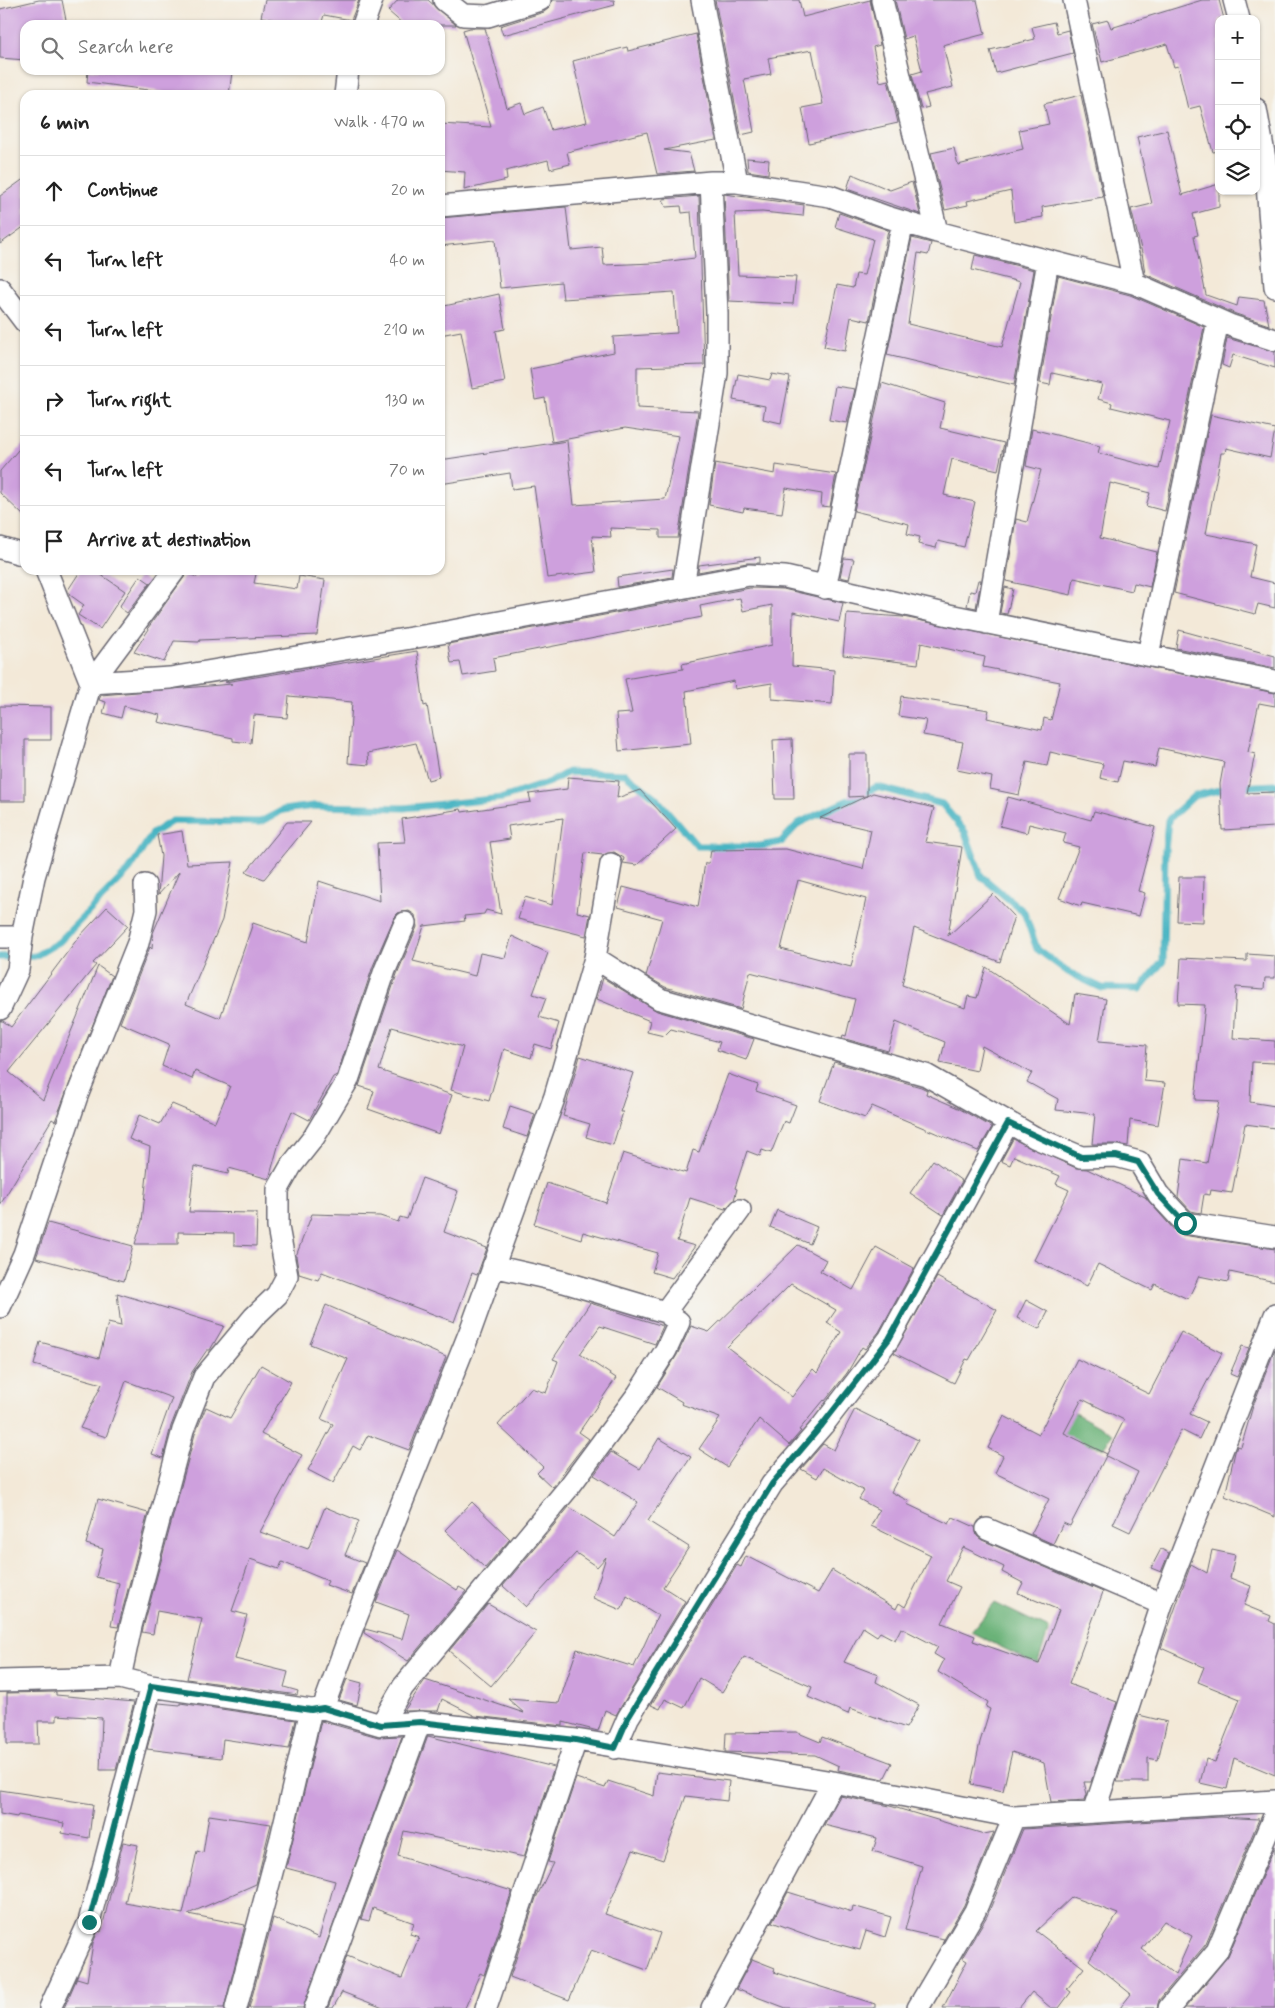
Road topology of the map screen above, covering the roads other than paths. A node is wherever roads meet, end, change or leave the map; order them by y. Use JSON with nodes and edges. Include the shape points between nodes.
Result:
{"nodes":[{"id":1,"x":372,"y":0,"type":"edge"},
{"id":2,"x":444,"y":0,"type":"edge"},
{"id":3,"x":540,"y":0,"type":"edge"},
{"id":4,"x":702,"y":0,"type":"edge"},
{"id":5,"x":882,"y":0,"type":"edge"},
{"id":6,"x":1074,"y":0,"type":"edge"},
{"id":7,"x":1234,"y":0,"type":"edge"},
{"id":8,"x":1238,"y":15,"type":"edge"},
{"id":9,"x":365,"y":20,"type":"edge"},
{"id":10,"x":347,"y":75,"type":"edge"},
{"id":11,"x":346,"y":90,"type":"edge"},
{"id":12,"x":1260,"y":132,"type":"edge"},
{"id":13,"x":711,"y":182,"type":"junction"},
{"id":14,"x":737,"y":182,"type":"junction"},
{"id":15,"x":445,"y":206,"type":"edge"},
{"id":16,"x":903,"y":222,"type":"junction"},
{"id":17,"x":937,"y":232,"type":"junction"},
{"id":18,"x":1048,"y":261,"type":"junction"},
{"id":19,"x":1134,"y":283,"type":"junction"},
{"id":20,"x":1275,"y":287,"type":"edge"},
{"id":21,"x":0,"y":289,"type":"edge"},
{"id":22,"x":20,"y":315,"type":"edge"},
{"id":23,"x":1218,"y":320,"type":"junction"},
{"id":24,"x":1275,"y":340,"type":"edge"},
{"id":25,"x":0,"y":548,"type":"edge"},
{"id":26,"x":20,"y":554,"type":"edge"},
{"id":27,"x":48,"y":575,"type":"edge"},
{"id":28,"x":171,"y":575,"type":"edge"},
{"id":29,"x":683,"y":588,"type":"junction"},
{"id":30,"x":825,"y":588,"type":"junction"},
{"id":31,"x":986,"y":623,"type":"junction"},
{"id":32,"x":1148,"y":655,"type":"junction"},
{"id":33,"x":1275,"y":681,"type":"edge"},
{"id":34,"x":91,"y":683,"type":"junction"},
{"id":35,"x":611,"y":864,"type":"dead end"},
{"id":36,"x":145,"y":885,"type":"dead end"},
{"id":37,"x":405,"y":923,"type":"dead end"},
{"id":38,"x":0,"y":937,"type":"edge"},
{"id":39,"x":21,"y":942,"type":"junction"},
{"id":40,"x":595,"y":958,"type":"junction"},
{"id":41,"x":0,"y":1008,"type":"edge"},
{"id":42,"x":1008,"y":1123,"type":"junction"},
{"id":43,"x":740,"y":1210,"type":"dead end"},
{"id":44,"x":1275,"y":1237,"type":"edge"},
{"id":45,"x":494,"y":1266,"type":"junction"},
{"id":46,"x":0,"y":1307,"type":"edge"},
{"id":47,"x":665,"y":1312,"type":"junction"},
{"id":48,"x":1275,"y":1315,"type":"edge"},
{"id":49,"x":988,"y":1530,"type":"dead end"},
{"id":50,"x":1162,"y":1604,"type":"junction"},
{"id":51,"x":120,"y":1678,"type":"junction"},
{"id":52,"x":0,"y":1681,"type":"edge"},
{"id":53,"x":151,"y":1686,"type":"junction"},
{"id":54,"x":317,"y":1709,"type":"junction"},
{"id":55,"x":420,"y":1722,"type":"junction"},
{"id":56,"x":381,"y":1725,"type":"junction"},
{"id":57,"x":576,"y":1740,"type":"junction"},
{"id":58,"x":615,"y":1748,"type":"junction"},
{"id":59,"x":833,"y":1782,"type":"junction"},
{"id":60,"x":1275,"y":1801,"type":"edge"},
{"id":61,"x":1094,"y":1812,"type":"junction"},
{"id":62,"x":1275,"y":1814,"type":"edge"},
{"id":63,"x":1014,"y":1817,"type":"junction"},
{"id":64,"x":50,"y":2008,"type":"edge"},
{"id":65,"x":236,"y":2008,"type":"edge"},
{"id":66,"x":315,"y":2008,"type":"edge"},
{"id":67,"x":486,"y":2008,"type":"edge"},
{"id":68,"x":712,"y":2008,"type":"edge"},
{"id":69,"x":918,"y":2008,"type":"edge"},
{"id":70,"x":1169,"y":2008,"type":"edge"}],
"edges":[{"from":1,"to":9,"type":"street"},
{"from":2,"to":3,"type":"street","via":[[463,15],[488,16]]},
{"from":4,"to":14,"type":"street"},
{"from":5,"to":17,"type":"street"},
{"from":6,"to":19,"type":"street"},
{"from":7,"to":8,"type":"street"},
{"from":10,"to":11,"type":"street"},
{"from":12,"to":20,"type":"street"},
{"from":13,"to":14,"type":"street"},
{"from":13,"to":15,"type":"street"},
{"from":13,"to":29,"type":"street","via":[[717,313],[716,373]]},
{"from":14,"to":16,"type":"street","via":[[830,196]]},
{"from":16,"to":17,"type":"street"},
{"from":16,"to":30,"type":"street"},
{"from":17,"to":18,"type":"street"},
{"from":18,"to":19,"type":"street"},
{"from":18,"to":31,"type":"street"},
{"from":19,"to":23,"type":"street"},
{"from":21,"to":22,"type":"street"},
{"from":23,"to":24,"type":"street"},
{"from":23,"to":32,"type":"street"},
{"from":25,"to":26,"type":"street"},
{"from":27,"to":34,"type":"street"},
{"from":28,"to":34,"type":"street"},
{"from":29,"to":30,"type":"street","via":[[749,575],[784,577]]},
{"from":29,"to":34,"type":"street","via":[[188,675]]},
{"from":30,"to":31,"type":"street"},
{"from":31,"to":32,"type":"street"},
{"from":32,"to":33,"type":"street"},
{"from":34,"to":39,"type":"street","via":[[34,877]]},
{"from":35,"to":40,"type":"street"},
{"from":36,"to":46,"type":"street","via":[[146,910],[138,943],[77,1096],[24,1254]]},
{"from":37,"to":51,"type":"street","via":[[385,970],[348,1080],[278,1189],[278,1227],[287,1276],[277,1295],[254,1317],[204,1377],[184,1430]]},
{"from":38,"to":39,"type":"street"},
{"from":39,"to":41,"type":"street","via":[[18,970]]},
{"from":40,"to":42,"type":"street","via":[[660,999],[926,1075]]},
{"from":40,"to":45,"type":"street","via":[[554,1096]]},
{"from":42,"to":44,"type":"street","via":[[1081,1157],[1116,1156],[1138,1162],[1158,1194],[1185,1223]]},
{"from":42,"to":58,"type":"street","via":[[889,1339],[772,1484],[628,1718]]},
{"from":43,"to":47,"type":"street"},
{"from":45,"to":47,"type":"street","via":[[564,1282]]},
{"from":45,"to":54,"type":"street"},
{"from":47,"to":56,"type":"street","via":[[679,1322],[638,1394],[569,1487],[403,1687]]},
{"from":48,"to":50,"type":"street"},
{"from":49,"to":50,"type":"street"},
{"from":50,"to":61,"type":"street"},
{"from":51,"to":52,"type":"street"},
{"from":51,"to":53,"type":"street"},
{"from":53,"to":54,"type":"street"},
{"from":53,"to":64,"type":"street","via":[[89,1922]]},
{"from":54,"to":56,"type":"street"},
{"from":54,"to":65,"type":"street"},
{"from":55,"to":56,"type":"street"},
{"from":55,"to":57,"type":"street"},
{"from":55,"to":66,"type":"street"},
{"from":57,"to":58,"type":"street"},
{"from":57,"to":67,"type":"street"},
{"from":58,"to":59,"type":"street"},
{"from":59,"to":63,"type":"street"},
{"from":59,"to":68,"type":"street"},
{"from":60,"to":61,"type":"street"},
{"from":61,"to":63,"type":"street"},
{"from":62,"to":70,"type":"street","via":[[1217,1951]]},
{"from":63,"to":69,"type":"street","via":[[975,1911]]}]}
